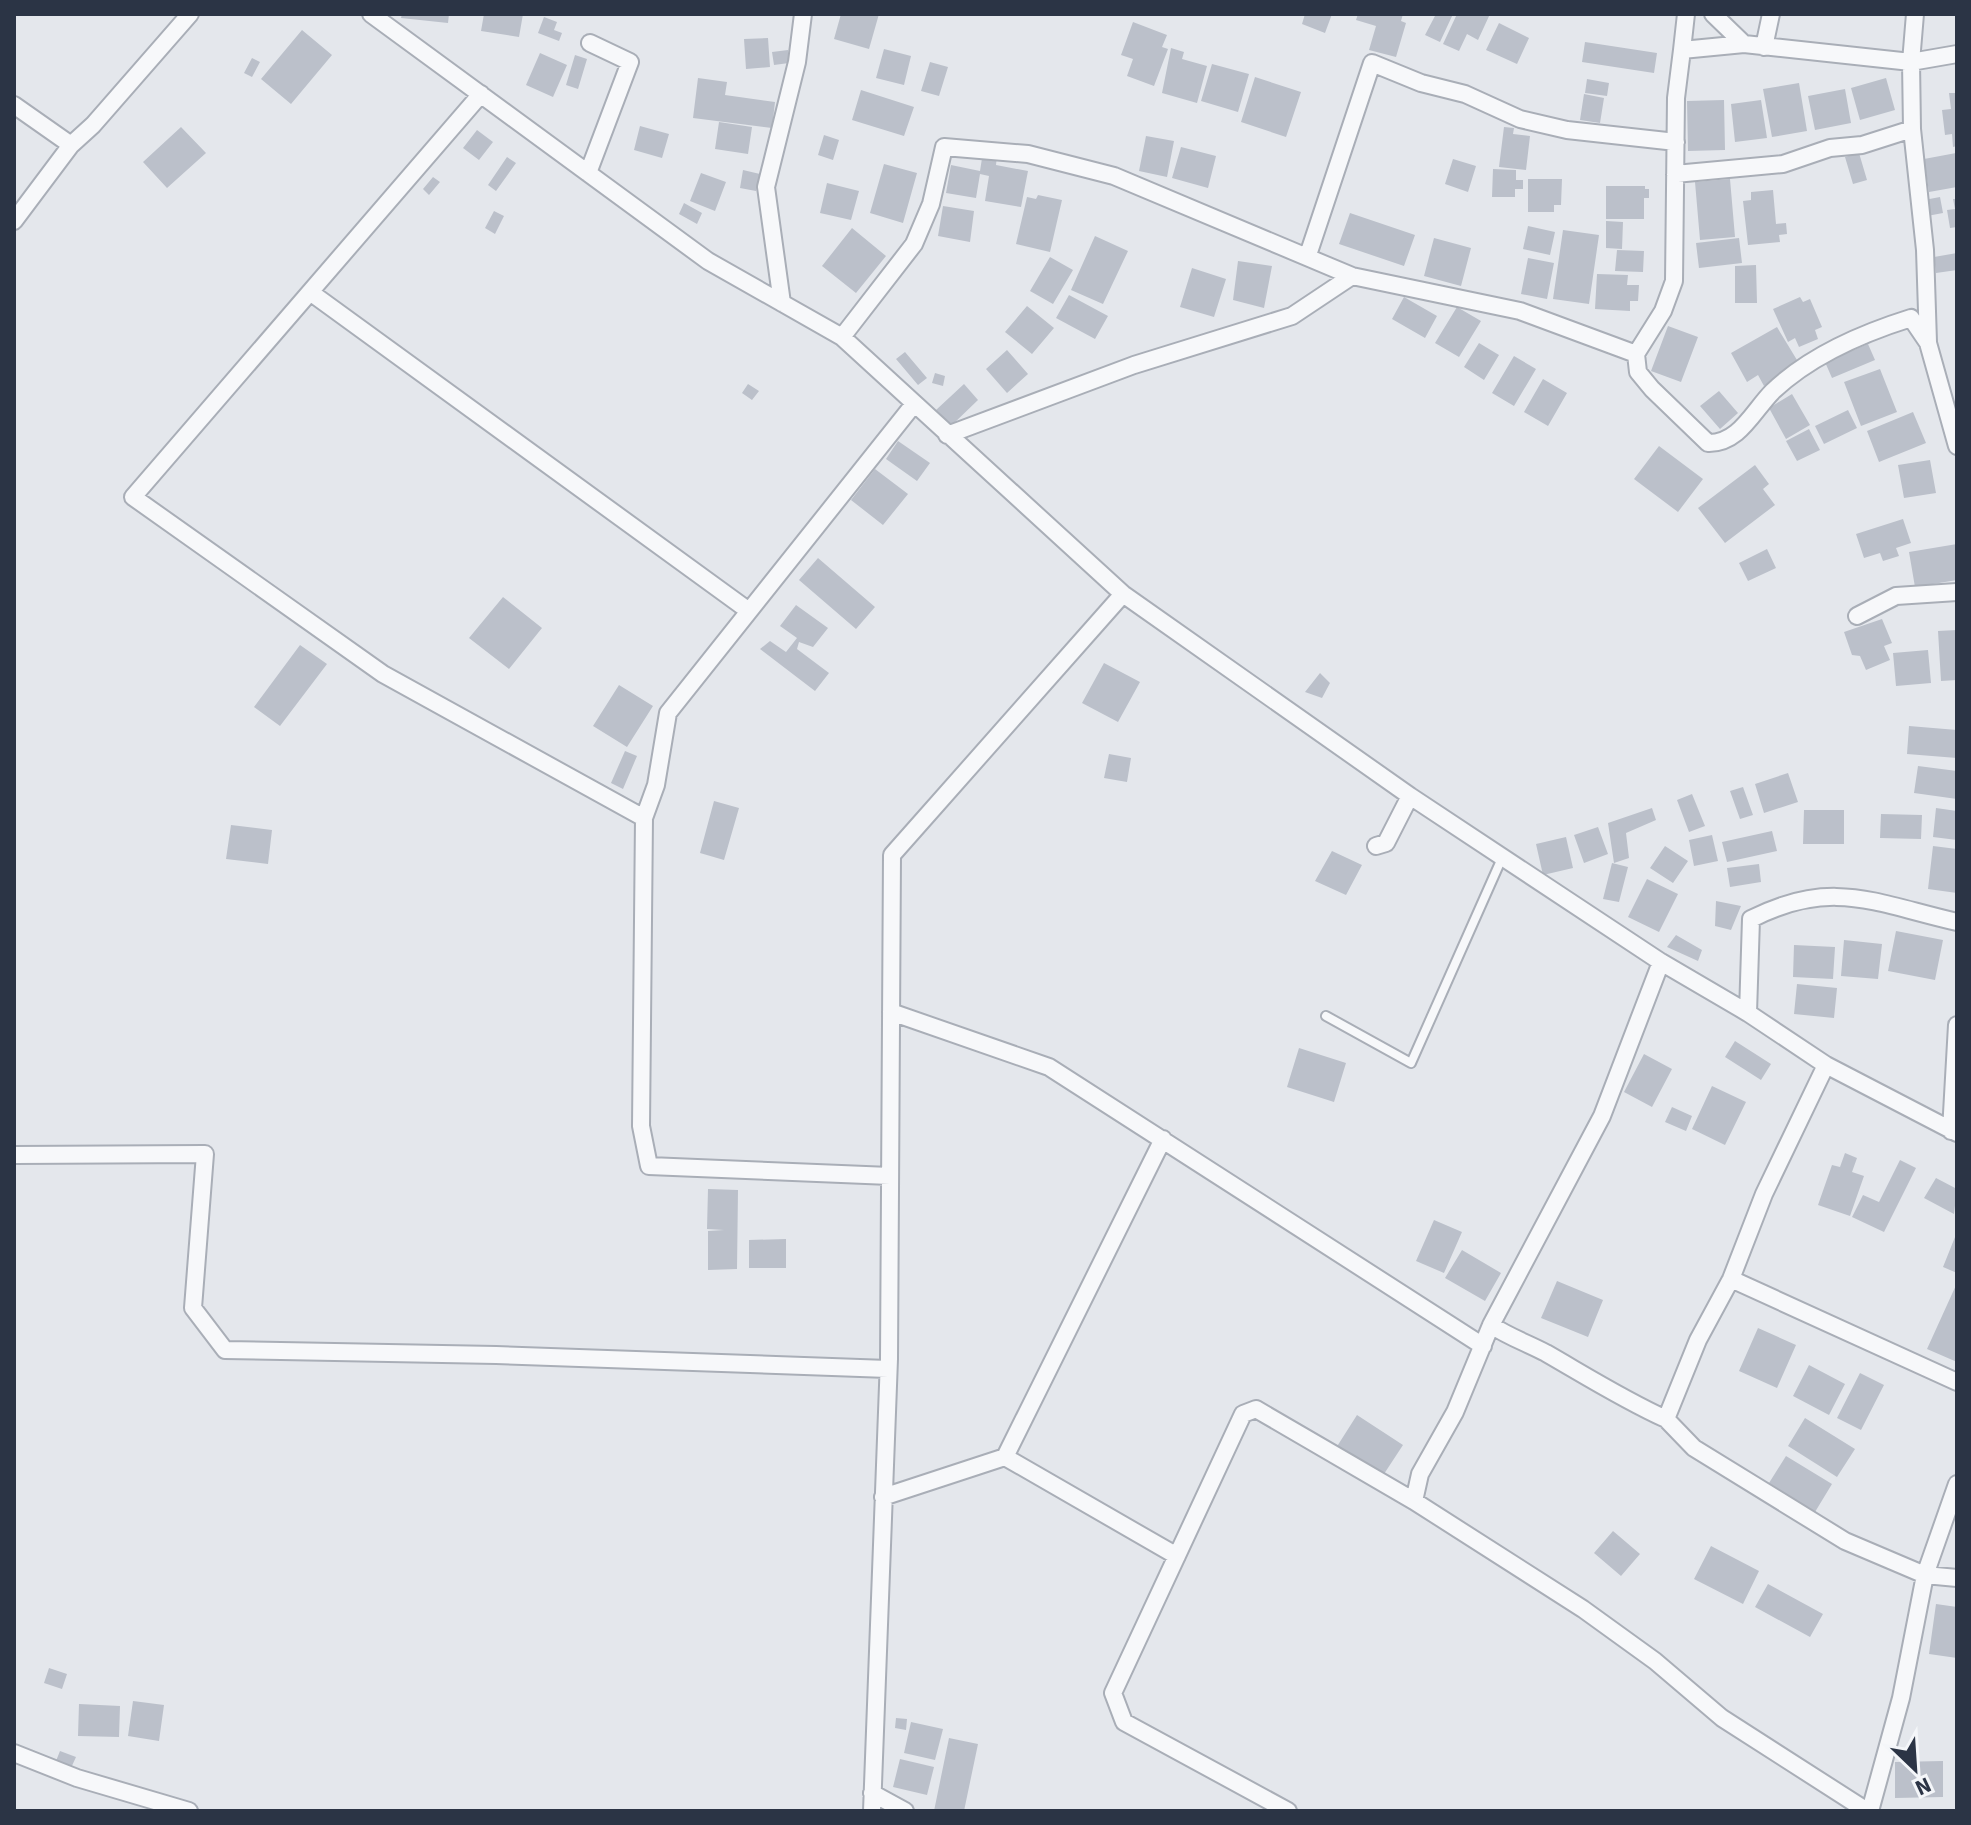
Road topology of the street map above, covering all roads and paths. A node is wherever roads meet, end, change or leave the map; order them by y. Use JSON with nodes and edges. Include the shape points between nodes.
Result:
{"nodes":[{"id":1,"x":190,"y":14,"type":"edge"},
{"id":2,"x":371,"y":14,"type":"edge"},
{"id":3,"x":803,"y":14,"type":"edge"},
{"id":4,"x":1686,"y":14,"type":"edge"},
{"id":5,"x":1713,"y":14,"type":"edge"},
{"id":6,"x":1771,"y":14,"type":"edge"},
{"id":7,"x":1915,"y":14,"type":"edge"},
{"id":8,"x":590,"y":43,"type":"dead end"},
{"id":9,"x":1744,"y":44,"type":"junction"},
{"id":10,"x":1764,"y":47,"type":"junction"},
{"id":11,"x":1682,"y":50,"type":"junction"},
{"id":12,"x":1957,"y":54,"type":"edge"},
{"id":13,"x":1911,"y":62,"type":"junction"},
{"id":14,"x":481,"y":94,"type":"junction"},
{"id":15,"x":14,"y":105,"type":"edge"},
{"id":16,"x":1912,"y":129,"type":"junction"},
{"id":17,"x":1676,"y":142,"type":"junction"},
{"id":18,"x":71,"y":145,"type":"junction"},
{"id":19,"x":588,"y":173,"type":"junction"},
{"id":20,"x":1675,"y":174,"type":"junction"},
{"id":21,"x":14,"y":221,"type":"edge"},
{"id":22,"x":1308,"y":255,"type":"junction"},
{"id":23,"x":1352,"y":276,"type":"junction"},
{"id":24,"x":310,"y":292,"type":"junction"},
{"id":25,"x":782,"y":303,"type":"junction"},
{"id":26,"x":842,"y":337,"type":"junction"},
{"id":27,"x":1928,"y":343,"type":"junction"},
{"id":28,"x":1636,"y":354,"type":"junction"},
{"id":29,"x":914,"y":404,"type":"junction"},
{"id":30,"x":1952,"y":412,"type":"edge"},
{"id":31,"x":947,"y":435,"type":"junction"},
{"id":32,"x":1957,"y":446,"type":"edge"},
{"id":33,"x":1957,"y":592,"type":"edge"},
{"id":34,"x":1123,"y":594,"type":"junction"},
{"id":35,"x":749,"y":611,"type":"junction"},
{"id":36,"x":1857,"y":616,"type":"dead end"},
{"id":37,"x":1410,"y":796,"type":"junction"},
{"id":38,"x":644,"y":818,"type":"junction"},
{"id":39,"x":1376,"y":846,"type":"dead end"},
{"id":40,"x":1502,"y":857,"type":"junction"},
{"id":41,"x":1957,"y":922,"type":"edge"},
{"id":42,"x":1661,"y":962,"type":"junction"},
{"id":43,"x":891,"y":1012,"type":"junction"},
{"id":44,"x":1748,"y":1013,"type":"junction"},
{"id":45,"x":1326,"y":1016,"type":"dead end"},
{"id":46,"x":1957,"y":1025,"type":"edge"},
{"id":47,"x":1826,"y":1065,"type":"junction"},
{"id":48,"x":1954,"y":1132,"type":"edge"},
{"id":49,"x":1163,"y":1139,"type":"junction"},
{"id":50,"x":14,"y":1155,"type":"edge"},
{"id":51,"x":890,"y":1176,"type":"junction"},
{"id":52,"x":1731,"y":1279,"type":"junction"},
{"id":53,"x":1491,"y":1325,"type":"junction"},
{"id":54,"x":1483,"y":1346,"type":"junction"},
{"id":55,"x":888,"y":1369,"type":"junction"},
{"id":56,"x":1957,"y":1382,"type":"edge"},
{"id":57,"x":1666,"y":1419,"type":"junction"},
{"id":58,"x":1005,"y":1457,"type":"junction"},
{"id":59,"x":1955,"y":1495,"type":"edge"},
{"id":60,"x":883,"y":1497,"type":"junction"},
{"id":61,"x":1414,"y":1501,"type":"junction"},
{"id":62,"x":1177,"y":1556,"type":"junction"},
{"id":63,"x":1925,"y":1575,"type":"junction"},
{"id":64,"x":1957,"y":1578,"type":"edge"},
{"id":65,"x":14,"y":1753,"type":"edge"},
{"id":66,"x":872,"y":1793,"type":"junction"},
{"id":67,"x":189,"y":1811,"type":"edge"},
{"id":68,"x":872,"y":1811,"type":"edge"},
{"id":69,"x":905,"y":1811,"type":"edge"},
{"id":70,"x":1288,"y":1811,"type":"edge"},
{"id":71,"x":1868,"y":1811,"type":"edge"}],
"edges":[{"from":1,"to":18,"type":"street"},
{"from":2,"to":14,"type":"street"},
{"from":3,"to":25,"type":"street","via":[[797,62],[766,187]]},
{"from":4,"to":11,"type":"street"},
{"from":5,"to":9,"type":"street"},
{"from":6,"to":10,"type":"street"},
{"from":7,"to":13,"type":"street"},
{"from":8,"to":19,"type":"street","via":[[630,62]]},
{"from":9,"to":10,"type":"street"},
{"from":9,"to":11,"type":"street"},
{"from":10,"to":13,"type":"street"},
{"from":11,"to":17,"type":"street"},
{"from":12,"to":13,"type":"street"},
{"from":13,"to":16,"type":"street"},
{"from":14,"to":19,"type":"street"},
{"from":14,"to":24,"type":"street"},
{"from":15,"to":18,"type":"street"},
{"from":16,"to":20,"type":"street","via":[[1783,164]]},
{"from":16,"to":27,"type":"street"},
{"from":17,"to":20,"type":"street"},
{"from":17,"to":22,"type":"street","via":[[1567,130],[1520,119],[1372,63]]},
{"from":18,"to":21,"type":"street"},
{"from":19,"to":25,"type":"street","via":[[708,261]]},
{"from":20,"to":28,"type":"street","via":[[1674,281],[1651,334]]},
{"from":22,"to":23,"type":"street"},
{"from":22,"to":26,"type":"street","via":[[1230,228],[1114,176],[1028,154],[944,147],[931,204],[914,244]]},
{"from":23,"to":28,"type":"street","via":[[1520,311]]},
{"from":23,"to":31,"type":"street","via":[[1292,316],[1134,365]]},
{"from":24,"to":35,"type":"street"},
{"from":24,"to":38,"type":"street","via":[[133,497],[383,674]]},
{"from":25,"to":26,"type":"street"},
{"from":26,"to":29,"type":"street"},
{"from":27,"to":28,"type":"street","via":[[1911,318],[1869,329],[1775,389],[1722,444],[1708,443],[1652,389],[1638,372]]},
{"from":27,"to":30,"type":"street"},
{"from":29,"to":31,"type":"street"},
{"from":29,"to":35,"type":"street"},
{"from":30,"to":32,"type":"street"},
{"from":31,"to":34,"type":"street"},
{"from":33,"to":36,"type":"street","via":[[1896,596]]},
{"from":34,"to":37,"type":"street"},
{"from":34,"to":43,"type":"street","via":[[892,855]]},
{"from":35,"to":38,"type":"street","via":[[668,713],[656,785]]},
{"from":37,"to":39,"type":"street","via":[[1386,843]]},
{"from":37,"to":40,"type":"street"},
{"from":38,"to":51,"type":"street","via":[[641,1126],[649,1166]]},
{"from":40,"to":42,"type":"street"},
{"from":40,"to":45,"type":"lane","via":[[1411,1063]]},
{"from":41,"to":44,"type":"street","via":[[1828,894],[1776,906],[1751,919]]},
{"from":42,"to":44,"type":"street"},
{"from":42,"to":53,"type":"street","via":[[1602,1116]]},
{"from":43,"to":49,"type":"street","via":[[1049,1067]]},
{"from":43,"to":51,"type":"street"},
{"from":44,"to":47,"type":"street"},
{"from":46,"to":48,"type":"street"},
{"from":47,"to":48,"type":"street"},
{"from":47,"to":52,"type":"street","via":[[1764,1194]]},
{"from":49,"to":54,"type":"street"},
{"from":49,"to":58,"type":"street"},
{"from":50,"to":55,"type":"street","via":[[205,1154],[193,1308],[225,1350]]},
{"from":51,"to":55,"type":"street"},
{"from":52,"to":56,"type":"street"},
{"from":52,"to":57,"type":"street","via":[[1698,1340]]},
{"from":53,"to":54,"type":"street"},
{"from":53,"to":57,"type":"street"},
{"from":54,"to":61,"type":"street","via":[[1455,1412],[1420,1474]]},
{"from":55,"to":60,"type":"street"},
{"from":57,"to":63,"type":"street","via":[[1694,1448],[1778,1501],[1845,1541]]},
{"from":58,"to":60,"type":"street"},
{"from":58,"to":62,"type":"street"},
{"from":59,"to":63,"type":"street"},
{"from":60,"to":66,"type":"street"},
{"from":61,"to":62,"type":"street","via":[[1256,1409],[1243,1414]]},
{"from":61,"to":71,"type":"street","via":[[1583,1609],[1722,1718]]},
{"from":62,"to":70,"type":"street","via":[[1113,1693],[1124,1722]]},
{"from":63,"to":64,"type":"street"},
{"from":63,"to":71,"type":"street","via":[[1901,1698]]},
{"from":65,"to":67,"type":"street"},
{"from":66,"to":68,"type":"street"},
{"from":66,"to":69,"type":"street"}]}
